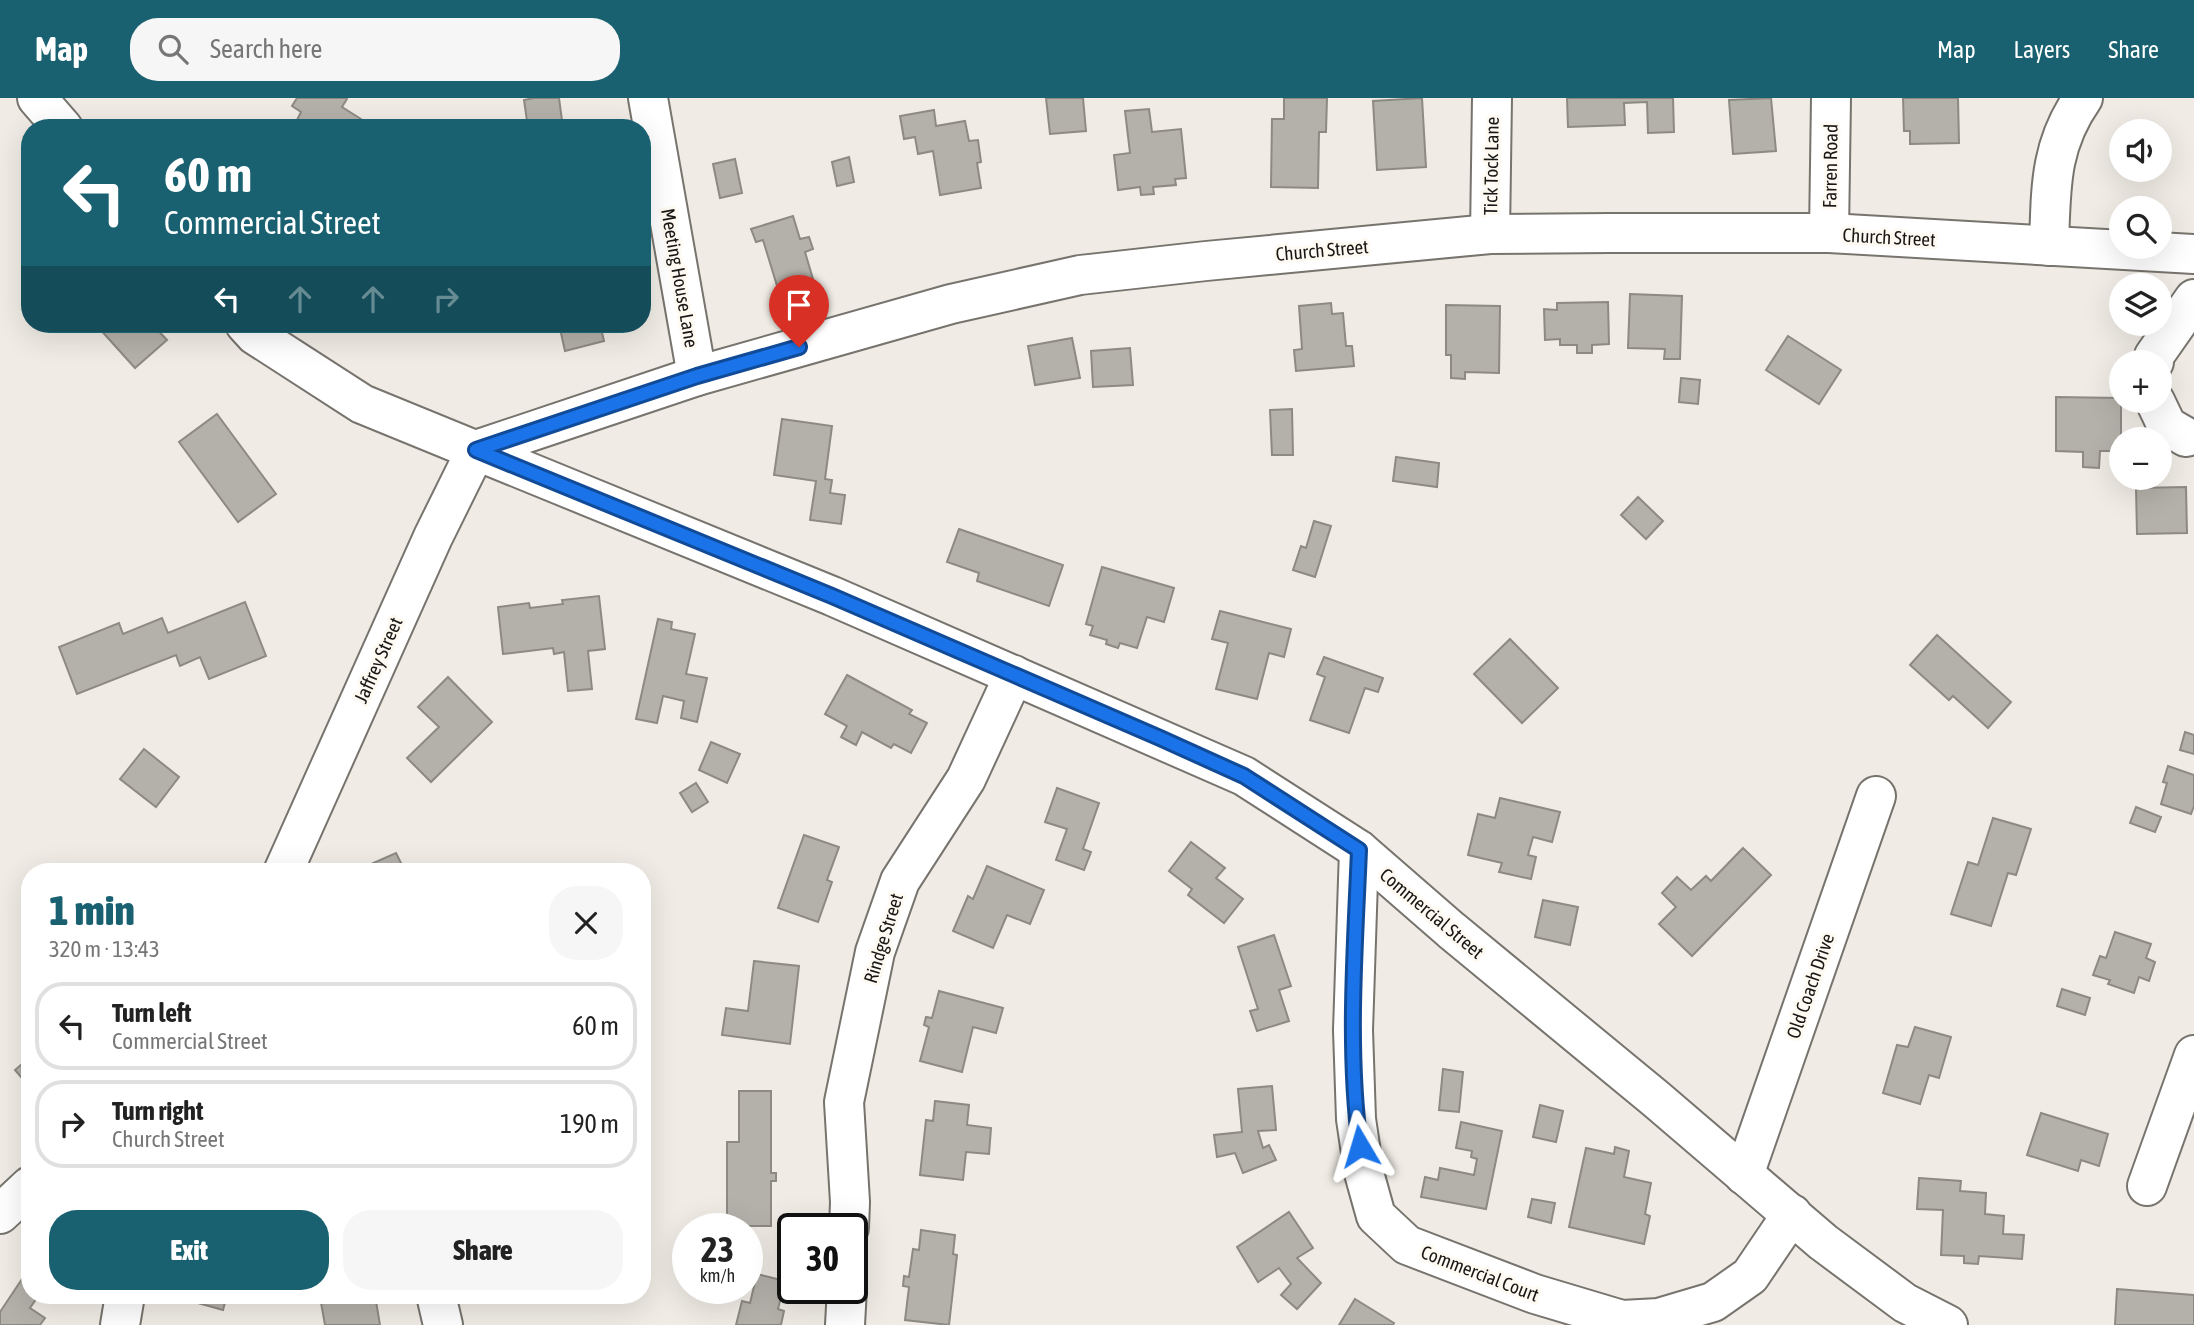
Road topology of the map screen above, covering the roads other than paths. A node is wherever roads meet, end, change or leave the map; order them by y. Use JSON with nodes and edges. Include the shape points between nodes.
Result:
{"nodes":[{"id":1,"x":37,"y":98,"type":"edge"},
{"id":2,"x":648,"y":98,"type":"edge"},
{"id":3,"x":1492,"y":98,"type":"edge"},
{"id":4,"x":1831,"y":98,"type":"edge"},
{"id":5,"x":2083,"y":98,"type":"edge"},
{"id":6,"x":55,"y":119,"type":"edge"},
{"id":7,"x":1829,"y":233,"type":"junction"},
{"id":8,"x":1490,"y":234,"type":"junction"},
{"id":9,"x":2049,"y":246,"type":"junction"},
{"id":10,"x":2192,"y":265,"type":"edge"},
{"id":11,"x":2194,"y":299,"type":"edge"},
{"id":12,"x":253,"y":333,"type":"edge"},
{"id":13,"x":2158,"y":350,"type":"edge"},
{"id":14,"x":697,"y":376,"type":"junction"},
{"id":15,"x":2161,"y":413,"type":"edge"},
{"id":16,"x":2186,"y":437,"type":"dead end"},
{"id":17,"x":476,"y":450,"type":"junction"},
{"id":18,"x":1014,"y":675,"type":"junction"},
{"id":19,"x":1876,"y":796,"type":"dead end"},
{"id":20,"x":1359,"y":850,"type":"junction"},
{"id":21,"x":287,"y":863,"type":"edge"},
{"id":22,"x":2194,"y":1055,"type":"edge"},
{"id":23,"x":1744,"y":1175,"type":"junction"},
{"id":24,"x":2147,"y":1186,"type":"dead end"},
{"id":25,"x":21,"y":1194,"type":"edge"},
{"id":26,"x":850,"y":1213,"type":"edge"},
{"id":27,"x":0,"y":1214,"type":"edge"},
{"id":28,"x":1792,"y":1214,"type":"junction"},
{"id":29,"x":124,"y":1304,"type":"edge"},
{"id":30,"x":438,"y":1304,"type":"edge"},
{"id":31,"x":846,"y":1304,"type":"edge"},
{"id":32,"x":1622,"y":1322,"type":"edge"},
{"id":33,"x":120,"y":1325,"type":"edge"},
{"id":34,"x":443,"y":1325,"type":"edge"},
{"id":35,"x":845,"y":1325,"type":"edge"},
{"id":36,"x":1948,"y":1325,"type":"edge"}],
"edges":[{"from":1,"to":6,"type":"street"},
{"from":2,"to":14,"type":"street","name":"Meeting House Lane"},
{"from":3,"to":8,"type":"street","name":"Tick Tock Lane"},
{"from":4,"to":7,"type":"street","name":"Farren Road"},
{"from":5,"to":9,"type":"street","via":[[2056,151]]},
{"from":7,"to":8,"type":"street","name":"Church Street"},
{"from":7,"to":9,"type":"street","name":"Church Street"},
{"from":8,"to":14,"type":"street","name":"Church Street","via":[[1080,275],[951,304]]},
{"from":9,"to":10,"type":"street","name":"Church Street"},
{"from":11,"to":13,"type":"street"},
{"from":12,"to":17,"type":"street","name":"Commercial Street","via":[[362,404]]},
{"from":14,"to":17,"type":"street","name":"Church Street"},
{"from":15,"to":16,"type":"street","via":[[2167,426]]},
{"from":17,"to":18,"type":"street","name":"Commercial Street"},
{"from":17,"to":21,"type":"street","name":"Jaffrey Street"},
{"from":18,"to":20,"type":"street","name":"Commercial Street","via":[[1244,776]]},
{"from":18,"to":26,"type":"street","name":"Rindge Street","via":[[966,779],[900,881],[875,951],[844,1102]]},
{"from":19,"to":23,"type":"street","name":"Old Coach Drive"},
{"from":20,"to":23,"type":"street","name":"Commercial Street"},
{"from":20,"to":32,"type":"street","name":"Commercial Court","via":[[1355,1094],[1364,1173],[1376,1216],[1407,1245]]},
{"from":22,"to":24,"type":"street"},
{"from":23,"to":28,"type":"street","name":"Commercial Street"},
{"from":25,"to":27,"type":"street"},
{"from":28,"to":32,"type":"street","name":"Commercial Court","via":[[1750,1276],[1713,1302],[1659,1318]]},
{"from":28,"to":36,"type":"street","name":"Commercial Street","via":[[1905,1303]]},
{"from":29,"to":33,"type":"street"},
{"from":30,"to":34,"type":"street"},
{"from":31,"to":35,"type":"street"}]}
